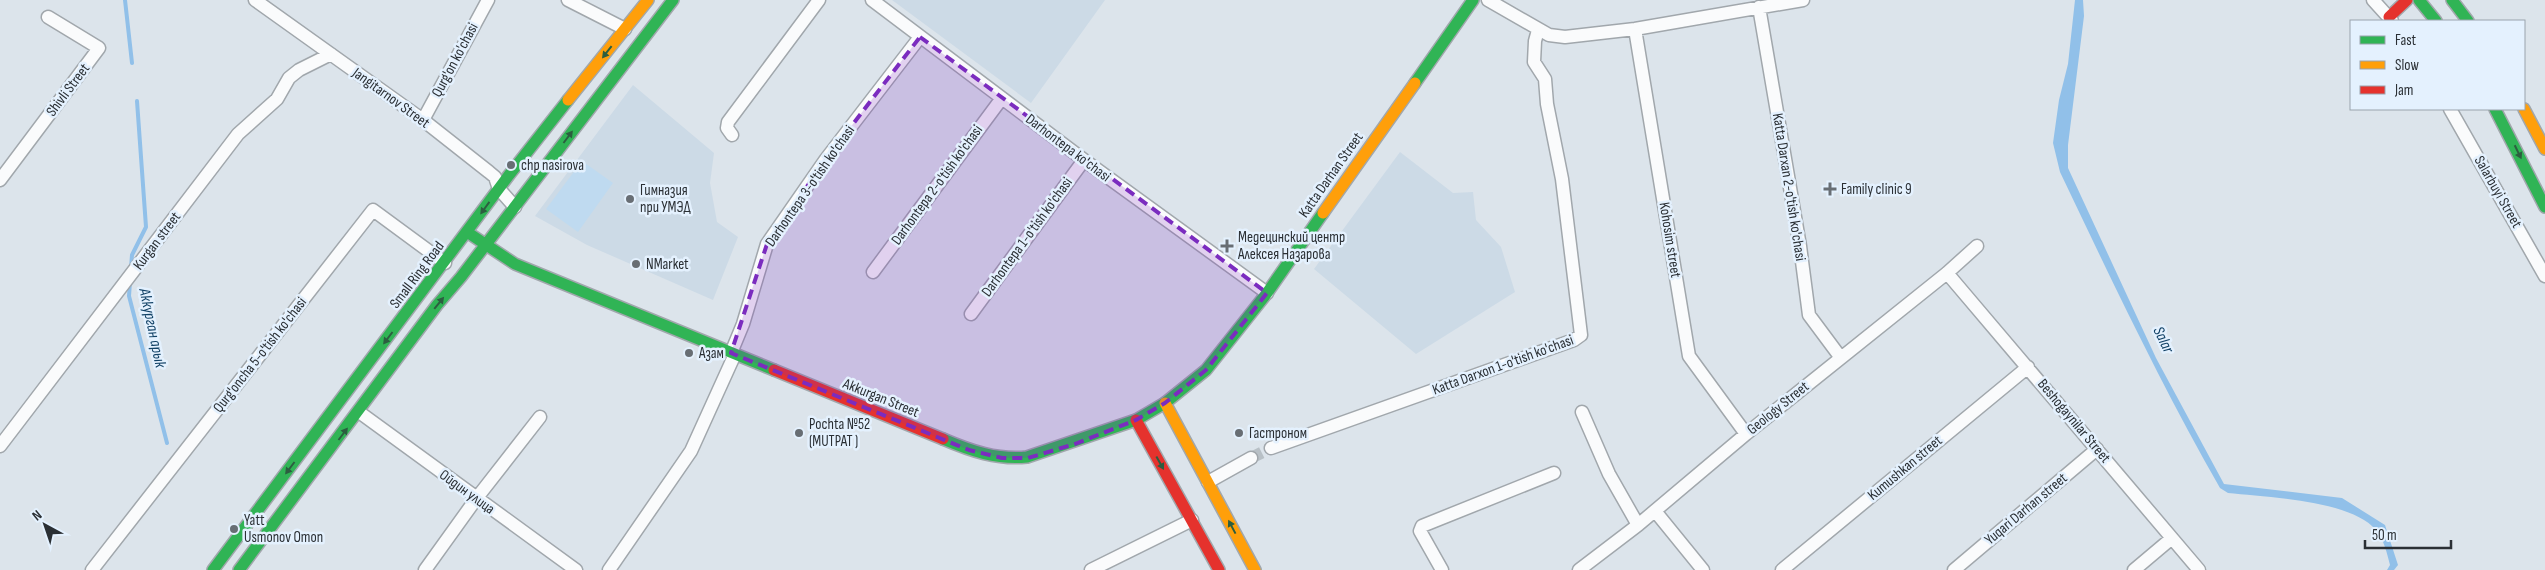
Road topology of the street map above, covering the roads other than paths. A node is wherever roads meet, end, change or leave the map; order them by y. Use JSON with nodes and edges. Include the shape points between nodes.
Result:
{"nodes":[{"id":1,"x":255,"y":0,"type":"edge"},
{"id":2,"x":488,"y":0,"type":"edge"},
{"id":3,"x":568,"y":0,"type":"edge"},
{"id":4,"x":648,"y":0,"type":"edge"},
{"id":5,"x":673,"y":0,"type":"edge"},
{"id":6,"x":819,"y":0,"type":"edge"},
{"id":7,"x":872,"y":0,"type":"edge"},
{"id":8,"x":1472,"y":0,"type":"edge"},
{"id":9,"x":1488,"y":0,"type":"edge"},
{"id":10,"x":1803,"y":0,"type":"edge"},
{"id":11,"x":2373,"y":0,"type":"edge"},
{"id":12,"x":2407,"y":0,"type":"edge"},
{"id":13,"x":2419,"y":0,"type":"edge"},
{"id":14,"x":2452,"y":0,"type":"edge"},
{"id":15,"x":1759,"y":7,"type":"junction"},
{"id":16,"x":48,"y":17,"type":"dead end"},
{"id":17,"x":2390,"y":19,"type":"edge"},
{"id":18,"x":2435,"y":20,"type":"edge"},
{"id":19,"x":2467,"y":20,"type":"edge"},
{"id":20,"x":1635,"y":29,"type":"junction"},
{"id":21,"x":625,"y":30,"type":"junction"},
{"id":22,"x":1538,"y":30,"type":"junction"},
{"id":23,"x":920,"y":37,"type":"junction"},
{"id":24,"x":331,"y":54,"type":"junction"},
{"id":25,"x":1002,"y":98,"type":"junction"},
{"id":26,"x":2451,"y":110,"type":"edge"},
{"id":27,"x":2496,"y":110,"type":"edge"},
{"id":28,"x":2525,"y":110,"type":"edge"},
{"id":29,"x":423,"y":120,"type":"junction"},
{"id":30,"x":732,"y":135,"type":"dead end"},
{"id":31,"x":2545,"y":149,"type":"edge"},
{"id":32,"x":1084,"y":160,"type":"junction"},
{"id":33,"x":0,"y":180,"type":"edge"},
{"id":34,"x":499,"y":189,"type":"junction"},
{"id":35,"x":516,"y":206,"type":"junction"},
{"id":36,"x":2545,"y":207,"type":"edge"},
{"id":37,"x":467,"y":232,"type":"junction"},
{"id":38,"x":486,"y":246,"type":"junction"},
{"id":39,"x":1977,"y":246,"type":"dead end"},
{"id":40,"x":445,"y":263,"type":"junction"},
{"id":41,"x":873,"y":272,"type":"dead end"},
{"id":42,"x":1947,"y":273,"type":"junction"},
{"id":43,"x":2545,"y":276,"type":"edge"},
{"id":44,"x":1267,"y":293,"type":"junction"},
{"id":45,"x":971,"y":314,"type":"dead end"},
{"id":46,"x":733,"y":353,"type":"junction"},
{"id":47,"x":1841,"y":358,"type":"junction"},
{"id":48,"x":2028,"y":367,"type":"junction"},
{"id":49,"x":1165,"y":404,"type":"junction"},
{"id":50,"x":359,"y":412,"type":"junction"},
{"id":51,"x":1582,"y":412,"type":"dead end"},
{"id":52,"x":540,"y":417,"type":"dead end"},
{"id":53,"x":1136,"y":420,"type":"junction"},
{"id":54,"x":1746,"y":434,"type":"junction"},
{"id":55,"x":0,"y":446,"type":"edge"},
{"id":56,"x":1271,"y":448,"type":"tunnel mouth"},
{"id":57,"x":2097,"y":449,"type":"junction"},
{"id":58,"x":1251,"y":458,"type":"tunnel mouth"},
{"id":59,"x":1554,"y":473,"type":"dead end"},
{"id":60,"x":1208,"y":482,"type":"junction"},
{"id":61,"x":476,"y":498,"type":"junction"},
{"id":62,"x":1655,"y":511,"type":"junction"},
{"id":63,"x":1192,"y":520,"type":"junction"},
{"id":64,"x":1638,"y":525,"type":"junction"},
{"id":65,"x":2172,"y":538,"type":"junction"},
{"id":66,"x":92,"y":570,"type":"edge"},
{"id":67,"x":214,"y":570,"type":"edge"},
{"id":68,"x":239,"y":570,"type":"edge"},
{"id":69,"x":426,"y":570,"type":"edge"},
{"id":70,"x":576,"y":570,"type":"edge"},
{"id":71,"x":610,"y":570,"type":"edge"},
{"id":72,"x":1091,"y":570,"type":"edge"},
{"id":73,"x":1218,"y":570,"type":"edge"},
{"id":74,"x":1255,"y":570,"type":"edge"},
{"id":75,"x":1442,"y":570,"type":"edge"},
{"id":76,"x":1579,"y":570,"type":"edge"},
{"id":77,"x":1703,"y":570,"type":"edge"},
{"id":78,"x":1782,"y":570,"type":"edge"},
{"id":79,"x":1954,"y":570,"type":"edge"},
{"id":80,"x":2134,"y":570,"type":"edge"},
{"id":81,"x":2199,"y":570,"type":"edge"}],
"edges":[{"from":1,"to":24,"type":"street","name":"Jangitarnov Street"},
{"from":2,"to":29,"type":"street","name":"Qurg'on ko'chasi"},
{"from":3,"to":21,"type":"street"},
{"from":4,"to":21,"type":"main road","name":"Small Ring Road"},
{"from":35,"to":5,"type":"main road","one_way":true},
{"from":6,"to":30,"type":"street","via":[[728,122],[727,128]]},
{"from":7,"to":23,"type":"street","name":"Darhontepa ko'chasi"},
{"from":8,"to":44,"type":"main road","name":"Katta Darhan Street"},
{"from":9,"to":22,"type":"street"},
{"from":10,"to":15,"type":"street"},
{"from":11,"to":17,"type":"street"},
{"from":12,"to":17,"type":"main road"},
{"from":13,"to":18,"type":"main road"},
{"from":14,"to":19,"type":"main road"},
{"from":15,"to":20,"type":"street"},
{"from":15,"to":47,"type":"street","name":"Katta Darxan 2-o'tish ko'chasi","via":[[1809,315]]},
{"from":16,"to":33,"type":"street","name":"Shivli Street","via":[[99,48]]},
{"from":20,"to":22,"type":"street","via":[[1565,37]]},
{"from":20,"to":54,"type":"street","name":"Kohosim street","via":[[1689,356]]},
{"from":21,"to":34,"type":"main road","name":"Small Ring Road","one_way":true},
{"from":22,"to":56,"type":"street","name":"Katta Darxon 1-o'tish ko'chasi","via":[[1534,62],[1545,79],[1562,179],[1581,335]]},
{"from":23,"to":25,"type":"street","name":"Darhontepa ko'chasi"},
{"from":23,"to":46,"type":"street","name":"Darhontepa 3-o'tish ko'chasi","via":[[826,159],[767,244]]},
{"from":24,"to":29,"type":"street","name":"Jangitarnov Street"},
{"from":24,"to":55,"type":"street","name":"Kurgan street","via":[[294,74],[277,99],[238,134]]},
{"from":25,"to":32,"type":"street","name":"Darhontepa ko'chasi"},
{"from":25,"to":41,"type":"street","name":"Darhontepa 2-o'tish ko'chasi"},
{"from":26,"to":43,"type":"street","name":"Salarbuyi Street"},
{"from":27,"to":36,"type":"main road","one_way":true},
{"from":28,"to":31,"type":"main road"},
{"from":29,"to":34,"type":"street","name":"Jangitarnov Street","via":[[495,177]]},
{"from":32,"to":44,"type":"street","name":"Darhontepa ko'chasi"},
{"from":32,"to":45,"type":"street","name":"Darhontepa 1-o'tish ko'chasi"},
{"from":34,"to":35,"type":"street","name":"Jangitarnov Street"},
{"from":34,"to":37,"type":"main road","name":"Small Ring Road","one_way":true},
{"from":35,"to":38,"type":"main road"},
{"from":37,"to":38,"type":"main road","name":"Akkurgan Street"},
{"from":37,"to":40,"type":"main road","name":"Small Ring Road"},
{"from":38,"to":46,"type":"main road","name":"Akkurgan Street","via":[[515,264]]},
{"from":50,"to":38,"type":"main road","one_way":true,"via":[[437,305]]},
{"from":39,"to":42,"type":"street","name":"Geology Street"},
{"from":40,"to":66,"type":"street","name":"Qurg'oncha 5-o'tish ko'chasi","via":[[373,210]]},
{"from":40,"to":67,"type":"main road","name":"Small Ring Road","one_way":true},
{"from":42,"to":47,"type":"street","name":"Geology Street"},
{"from":42,"to":48,"type":"street","name":"Beshogaynilar Street"},
{"from":44,"to":49,"type":"main road","name":"Katta Darhan Street","via":[[1206,370]]},
{"from":46,"to":53,"type":"main road","name":"Akkurgan Street","via":[[970,450],[1002,458],[1036,456]]},
{"from":46,"to":71,"type":"street","name":"Darhontepa 3-o'tish ko'chasi","via":[[691,451]]},
{"from":47,"to":54,"type":"street","name":"Geology Street"},
{"from":48,"to":57,"type":"street","name":"Beshogaynilar Street"},
{"from":48,"to":78,"type":"street","name":"Kumushkan street"},
{"from":49,"to":53,"type":"main road","name":"Akkurgan Street"},
{"from":49,"to":60,"type":"main road"},
{"from":50,"to":61,"type":"street","name":"Ойдин улица"},
{"from":68,"to":50,"type":"main road","one_way":true},
{"from":51,"to":64,"type":"street","via":[[1609,474]]},
{"from":52,"to":61,"type":"street"},
{"from":53,"to":63,"type":"main road","one_way":true},
{"from":54,"to":62,"type":"street","name":"Geology Street"},
{"from":57,"to":65,"type":"street","name":"Beshogaynilar Street"},
{"from":57,"to":79,"type":"street","name":"Yuqari Darhan street"},
{"from":58,"to":60,"type":"street"},
{"from":59,"to":75,"type":"street","via":[[1422,526],[1420,531]]},
{"from":74,"to":60,"type":"main road","one_way":true},
{"from":61,"to":69,"type":"street"},
{"from":61,"to":70,"type":"street","name":"Ойдин улица"},
{"from":62,"to":64,"type":"street","name":"Geology Street"},
{"from":62,"to":77,"type":"street"},
{"from":63,"to":72,"type":"street"},
{"from":63,"to":73,"type":"main road"},
{"from":64,"to":76,"type":"street","name":"Geology Street"},
{"from":65,"to":80,"type":"street"},
{"from":65,"to":81,"type":"street","name":"Beshogaynilar Street"}]}
